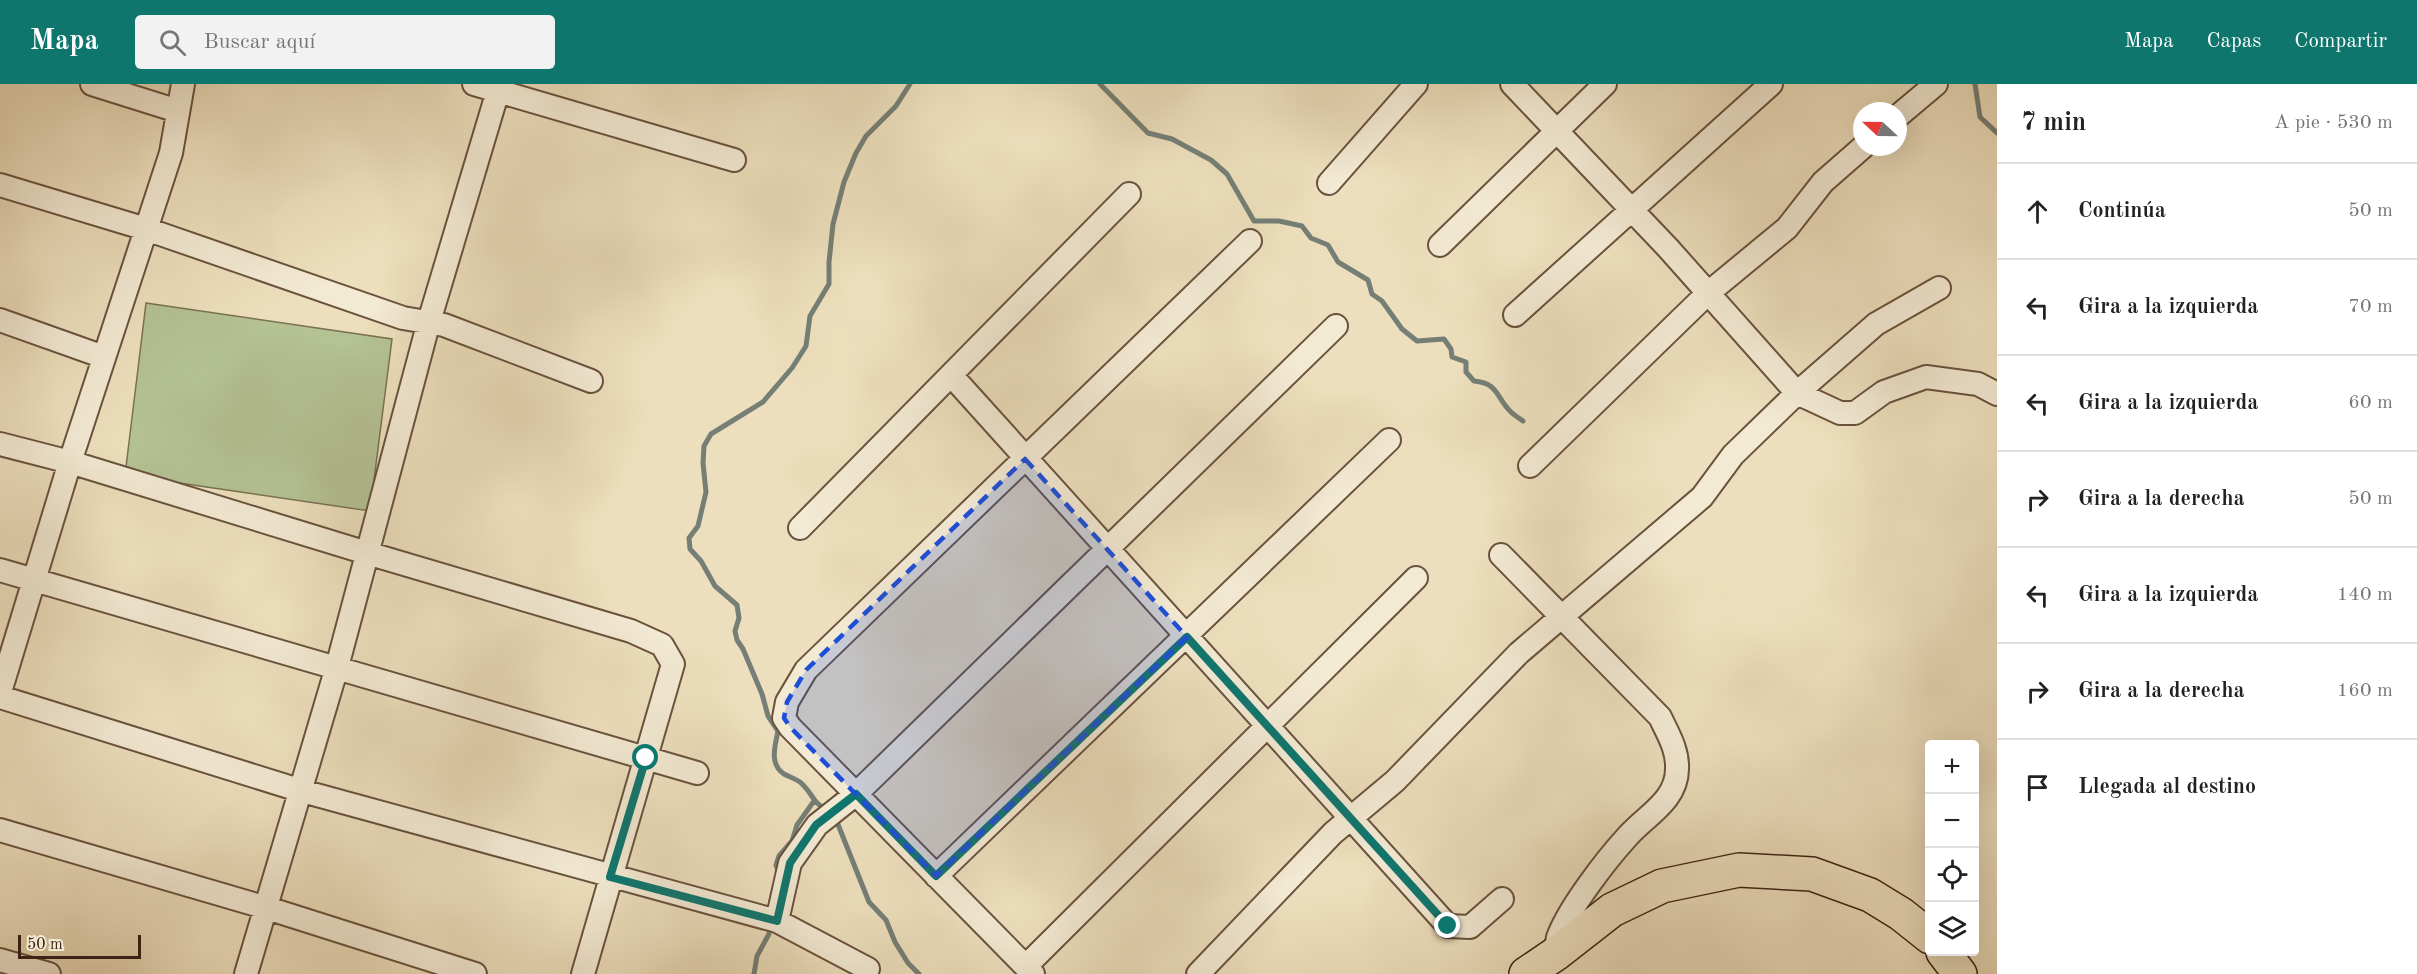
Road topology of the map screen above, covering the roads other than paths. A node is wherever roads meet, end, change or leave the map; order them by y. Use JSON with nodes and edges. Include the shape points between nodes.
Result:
{"nodes":[{"id":1,"x":92,"y":84,"type":"edge"},
{"id":2,"x":183,"y":84,"type":"edge"},
{"id":3,"x":474,"y":84,"type":"edge"},
{"id":4,"x":1416,"y":84,"type":"edge"},
{"id":5,"x":1512,"y":84,"type":"edge"},
{"id":6,"x":1605,"y":84,"type":"edge"},
{"id":7,"x":1771,"y":84,"type":"edge"},
{"id":8,"x":1936,"y":84,"type":"edge"},
{"id":9,"x":499,"y":88,"type":"edge"},
{"id":10,"x":1907,"y":108,"type":"edge"},
{"id":11,"x":178,"y":111,"type":"junction"},
{"id":12,"x":1557,"y":131,"type":"junction"},
{"id":13,"x":1853,"y":156,"type":"edge"},
{"id":14,"x":734,"y":160,"type":"dead end"},
{"id":15,"x":1329,"y":183,"type":"dead end"},
{"id":16,"x":0,"y":185,"type":"edge"},
{"id":17,"x":1128,"y":194,"type":"dead end"},
{"id":18,"x":1631,"y":209,"type":"junction"},
{"id":19,"x":146,"y":230,"type":"junction"},
{"id":20,"x":1250,"y":241,"type":"dead end"},
{"id":21,"x":1440,"y":245,"type":"dead end"},
{"id":22,"x":1939,"y":288,"type":"dead end"},
{"id":23,"x":1707,"y":294,"type":"junction"},
{"id":24,"x":1515,"y":315,"type":"dead end"},
{"id":25,"x":0,"y":320,"type":"edge"},
{"id":26,"x":429,"y":323,"type":"junction"},
{"id":27,"x":1336,"y":326,"type":"dead end"},
{"id":28,"x":104,"y":357,"type":"junction"},
{"id":29,"x":951,"y":375,"type":"junction"},
{"id":30,"x":591,"y":381,"type":"dead end"},
{"id":31,"x":1797,"y":393,"type":"junction"},
{"id":32,"x":1997,"y":394,"type":"edge"},
{"id":33,"x":1389,"y":440,"type":"dead end"},
{"id":34,"x":0,"y":444,"type":"edge"},
{"id":35,"x":1025,"y":459,"type":"junction"},
{"id":36,"x":70,"y":462,"type":"junction"},
{"id":37,"x":1530,"y":466,"type":"dead end"},
{"id":38,"x":800,"y":528,"type":"dead end"},
{"id":39,"x":1107,"y":549,"type":"junction"},
{"id":40,"x":367,"y":553,"type":"junction"},
{"id":41,"x":1501,"y":555,"type":"dead end"},
{"id":42,"x":0,"y":570,"type":"edge"},
{"id":43,"x":1416,"y":578,"type":"dead end"},
{"id":44,"x":35,"y":579,"type":"junction"},
{"id":45,"x":1561,"y":617,"type":"junction"},
{"id":46,"x":1187,"y":637,"type":"junction"},
{"id":47,"x":337,"y":667,"type":"junction"},
{"id":48,"x":0,"y":692,"type":"edge"},
{"id":49,"x":0,"y":697,"type":"edge"},
{"id":50,"x":1266,"y":724,"type":"junction"},
{"id":51,"x":646,"y":758,"type":"junction"},
{"id":52,"x":697,"y":773,"type":"dead end"},
{"id":53,"x":302,"y":791,"type":"junction"},
{"id":54,"x":856,"y":794,"type":"junction"},
{"id":55,"x":1350,"y":818,"type":"junction"},
{"id":56,"x":0,"y":830,"type":"edge"},
{"id":57,"x":936,"y":876,"type":"junction"},
{"id":58,"x":610,"y":877,"type":"junction"},
{"id":59,"x":1502,"y":899,"type":"dead end"},
{"id":60,"x":267,"y":908,"type":"junction"},
{"id":61,"x":777,"y":921,"type":"junction"},
{"id":62,"x":1925,"y":934,"type":"edge"},
{"id":63,"x":1557,"y":953,"type":"junction"},
{"id":64,"x":1947,"y":956,"type":"edge"},
{"id":65,"x":0,"y":960,"type":"edge"},
{"id":66,"x":868,"y":969,"type":"dead end"},
{"id":67,"x":1029,"y":970,"type":"edge"},
{"id":68,"x":49,"y":974,"type":"edge"},
{"id":69,"x":246,"y":974,"type":"edge"},
{"id":70,"x":475,"y":974,"type":"edge"},
{"id":71,"x":583,"y":974,"type":"edge"},
{"id":72,"x":1198,"y":974,"type":"edge"},
{"id":73,"x":1526,"y":974,"type":"edge"},
{"id":74,"x":1960,"y":974,"type":"edge"}],
"edges":[{"from":1,"to":11,"type":"street"},
{"from":2,"to":11,"type":"street"},
{"from":3,"to":9,"type":"street"},
{"from":4,"to":15,"type":"street"},
{"from":5,"to":12,"type":"street"},
{"from":6,"to":12,"type":"street"},
{"from":7,"to":18,"type":"street"},
{"from":8,"to":10,"type":"street"},
{"from":9,"to":14,"type":"street"},
{"from":9,"to":26,"type":"street"},
{"from":11,"to":19,"type":"street","via":[[171,153]]},
{"from":12,"to":18,"type":"street"},
{"from":12,"to":21,"type":"street"},
{"from":13,"to":23,"type":"street","via":[[1823,182],[1787,228]]},
{"from":16,"to":19,"type":"street"},
{"from":17,"to":29,"type":"street"},
{"from":18,"to":23,"type":"street"},
{"from":18,"to":24,"type":"street"},
{"from":19,"to":26,"type":"street","via":[[403,318]]},
{"from":19,"to":28,"type":"street"},
{"from":20,"to":35,"type":"street"},
{"from":22,"to":31,"type":"street","via":[[1876,324]]},
{"from":23,"to":31,"type":"street"},
{"from":23,"to":37,"type":"street"},
{"from":25,"to":28,"type":"street"},
{"from":26,"to":30,"type":"street","via":[[444,325]]},
{"from":26,"to":40,"type":"street"},
{"from":27,"to":39,"type":"street"},
{"from":28,"to":36,"type":"street"},
{"from":29,"to":35,"type":"street"},
{"from":29,"to":38,"type":"street"},
{"from":31,"to":32,"type":"street","via":[[1840,413],[1855,413],[1884,392],[1926,377],[1977,384]]},
{"from":31,"to":45,"type":"street","via":[[1733,455],[1702,497]]},
{"from":33,"to":46,"type":"street"},
{"from":34,"to":36,"type":"street"},
{"from":35,"to":39,"type":"street"},
{"from":35,"to":54,"type":"street","via":[[806,670],[787,702],[784,718],[790,727]]},
{"from":36,"to":40,"type":"street"},
{"from":36,"to":44,"type":"street"},
{"from":39,"to":46,"type":"street"},
{"from":39,"to":54,"type":"street"},
{"from":40,"to":47,"type":"street"},
{"from":40,"to":51,"type":"street","via":[[631,631],[662,645],[673,664]]},
{"from":41,"to":45,"type":"street"},
{"from":42,"to":44,"type":"street"},
{"from":43,"to":50,"type":"street"},
{"from":44,"to":47,"type":"street"},
{"from":44,"to":48,"type":"street"},
{"from":45,"to":55,"type":"street","via":[[1519,653],[1395,781]]},
{"from":45,"to":63,"type":"street","via":[[1660,717],[1675,749],[1677,771],[1670,794],[1627,836],[1572,909],[1557,938]]},
{"from":46,"to":50,"type":"street"},
{"from":46,"to":57,"type":"street"},
{"from":47,"to":51,"type":"street"},
{"from":47,"to":53,"type":"street"},
{"from":49,"to":53,"type":"street"},
{"from":50,"to":55,"type":"street"},
{"from":50,"to":67,"type":"street"},
{"from":51,"to":52,"type":"street"},
{"from":51,"to":58,"type":"street"},
{"from":53,"to":58,"type":"street"},
{"from":53,"to":60,"type":"street"},
{"from":54,"to":57,"type":"street"},
{"from":54,"to":61,"type":"street","via":[[816,825],[790,863]]},
{"from":55,"to":59,"type":"street","via":[[1448,926],[1470,927]]},
{"from":55,"to":72,"type":"street"},
{"from":56,"to":60,"type":"street"},
{"from":57,"to":67,"type":"street"},
{"from":58,"to":61,"type":"street"},
{"from":58,"to":71,"type":"street"},
{"from":60,"to":69,"type":"street"},
{"from":60,"to":70,"type":"street"},
{"from":61,"to":66,"type":"street"},
{"from":62,"to":63,"type":"highway","via":[[1870,895],[1812,874],[1739,870],[1662,886],[1612,910]]},
{"from":63,"to":73,"type":"highway"},
{"from":64,"to":74,"type":"highway"},
{"from":65,"to":68,"type":"street"}]}
